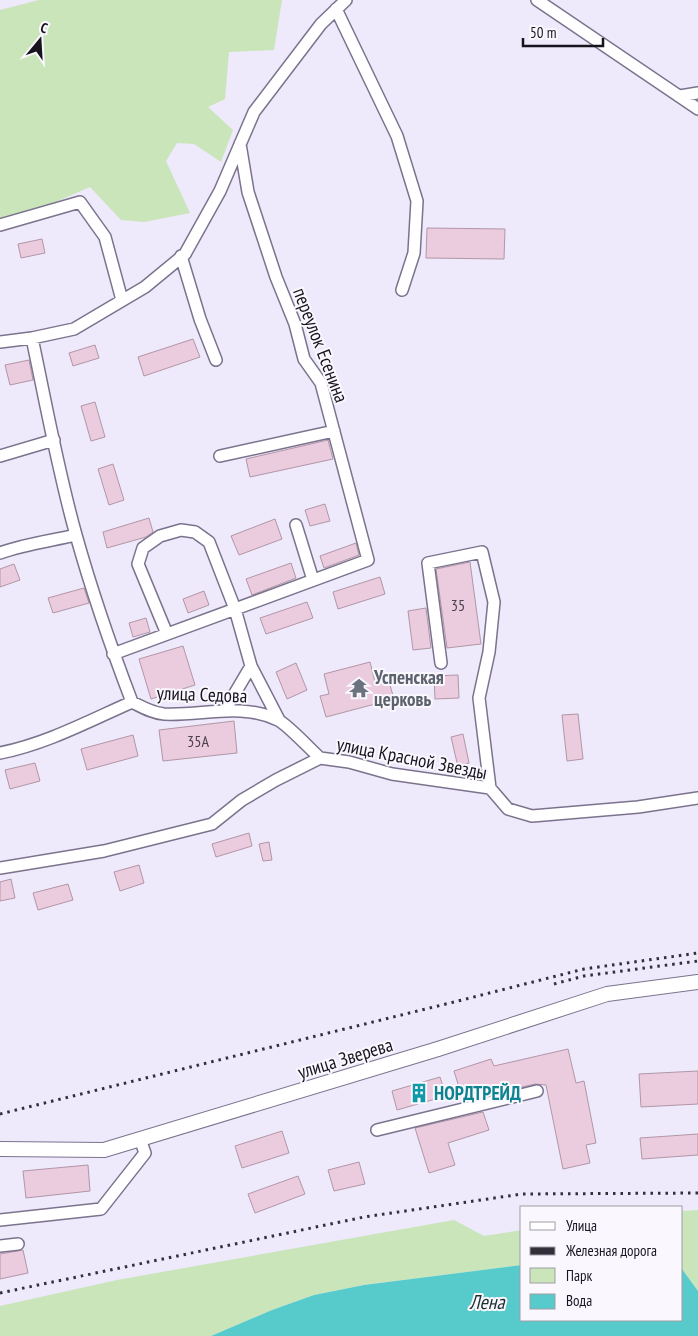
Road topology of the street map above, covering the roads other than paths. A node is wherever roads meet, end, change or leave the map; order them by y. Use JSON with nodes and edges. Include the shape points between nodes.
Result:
{"nodes":[{"id":1,"x":346,"y":0,"type":"edge"},
{"id":2,"x":537,"y":0,"type":"edge"},
{"id":3,"x":336,"y":9,"type":"junction"},
{"id":4,"x":698,"y":93,"type":"edge"},
{"id":5,"x":680,"y":96,"type":"junction"},
{"id":6,"x":698,"y":109,"type":"edge"},
{"id":7,"x":240,"y":144,"type":"junction"},
{"id":8,"x":0,"y":226,"type":"edge"},
{"id":9,"x":182,"y":256,"type":"junction"},
{"id":10,"x":402,"y":290,"type":"dead end"},
{"id":11,"x":122,"y":300,"type":"junction"},
{"id":12,"x":32,"y":338,"type":"junction"},
{"id":13,"x":0,"y":342,"type":"edge"},
{"id":14,"x":216,"y":360,"type":"dead end"},
{"id":15,"x":334,"y":431,"type":"junction"},
{"id":16,"x":54,"y":440,"type":"junction"},
{"id":17,"x":0,"y":456,"type":"edge"},
{"id":18,"x":220,"y":456,"type":"dead end"},
{"id":19,"x":296,"y":526,"type":"dead end"},
{"id":20,"x":76,"y":535,"type":"junction"},
{"id":21,"x":0,"y":553,"type":"edge"},
{"id":22,"x":313,"y":580,"type":"junction"},
{"id":23,"x":235,"y":609,"type":"junction"},
{"id":24,"x":167,"y":634,"type":"junction"},
{"id":25,"x":113,"y":654,"type":"junction"},
{"id":26,"x":441,"y":663,"type":"dead end"},
{"id":27,"x":251,"y":666,"type":"junction"},
{"id":28,"x":132,"y":702,"type":"junction"},
{"id":29,"x":225,"y":710,"type":"junction"},
{"id":30,"x":279,"y":720,"type":"junction"},
{"id":31,"x":0,"y":753,"type":"edge"},
{"id":32,"x":320,"y":758,"type":"junction"},
{"id":33,"x":490,"y":788,"type":"junction"},
{"id":34,"x":698,"y":798,"type":"edge"},
{"id":35,"x":0,"y":868,"type":"edge"},
{"id":36,"x":698,"y":982,"type":"edge"},
{"id":37,"x":537,"y":1091,"type":"dead end"},
{"id":38,"x":377,"y":1130,"type":"dead end"},
{"id":39,"x":140,"y":1139,"type":"junction"},
{"id":40,"x":0,"y":1149,"type":"edge"},
{"id":41,"x":0,"y":1220,"type":"edge"},
{"id":42,"x":18,"y":1244,"type":"dead end"},
{"id":43,"x":0,"y":1246,"type":"edge"}],
"edges":[{"from":1,"to":3,"type":"street"},
{"from":2,"to":5,"type":"street"},
{"from":3,"to":7,"type":"street","via":[[254,112]]},
{"from":3,"to":10,"type":"street","via":[[397,136],[416,201],[414,253]]},
{"from":4,"to":5,"type":"street"},
{"from":5,"to":6,"type":"street"},
{"from":7,"to":9,"type":"street","via":[[220,191]]},
{"from":7,"to":15,"type":"street","name":"переулок Есенина","via":[[248,192],[304,358],[321,383]]},
{"from":8,"to":11,"type":"street","via":[[80,202],[105,237]]},
{"from":9,"to":11,"type":"street","via":[[144,287]]},
{"from":9,"to":14,"type":"street"},
{"from":11,"to":12,"type":"street","via":[[74,329]]},
{"from":12,"to":13,"type":"street"},
{"from":12,"to":16,"type":"street","name":"улица Седова"},
{"from":15,"to":18,"type":"street"},
{"from":15,"to":22,"type":"street","name":"переулок Есенина","via":[[368,560]]},
{"from":16,"to":17,"type":"street"},
{"from":16,"to":20,"type":"street","name":"улица Седова"},
{"from":19,"to":22,"type":"street"},
{"from":20,"to":21,"type":"street","via":[[22,545]]},
{"from":20,"to":25,"type":"street","name":"улица Седова"},
{"from":22,"to":23,"type":"street"},
{"from":23,"to":24,"type":"street"},
{"from":23,"to":24,"type":"street","via":[[209,542],[195,532],[181,530],[160,536],[142,548],[138,564]]},
{"from":23,"to":27,"type":"street"},
{"from":24,"to":25,"type":"street"},
{"from":25,"to":28,"type":"street","name":"улица Седова"},
{"from":26,"to":33,"type":"street","via":[[428,564],[482,552],[494,602],[489,652],[479,698]]},
{"from":27,"to":29,"type":"street"},
{"from":27,"to":30,"type":"street"},
{"from":28,"to":29,"type":"street","name":"улица Седова","via":[[163,714]]},
{"from":28,"to":31,"type":"street","via":[[51,737]]},
{"from":29,"to":30,"type":"street","name":"улица Седова"},
{"from":30,"to":32,"type":"street","name":"улица Седова"},
{"from":32,"to":33,"type":"street","name":"улица Красной Звезды","via":[[392,774]]},
{"from":32,"to":35,"type":"street","via":[[242,800],[212,824],[104,851]]},
{"from":33,"to":34,"type":"street","name":"улица Красной Звезды","via":[[508,809],[532,816]]},
{"from":36,"to":39,"type":"main road","name":"улица Зверева","via":[[607,994],[438,1050]]},
{"from":37,"to":38,"type":"street"},
{"from":39,"to":40,"type":"main road","name":"улица Зверева","via":[[104,1150]]},
{"from":39,"to":41,"type":"street","via":[[145,1153],[101,1209]]},
{"from":42,"to":43,"type":"street"}]}
